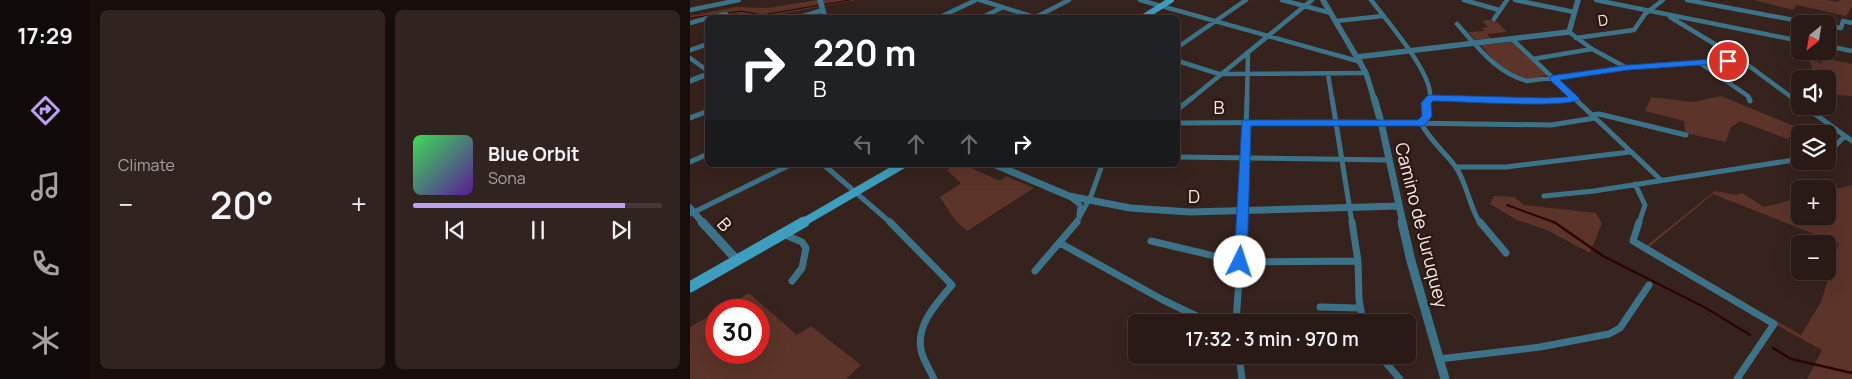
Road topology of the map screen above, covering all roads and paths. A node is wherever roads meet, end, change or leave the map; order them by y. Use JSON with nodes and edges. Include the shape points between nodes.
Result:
{"nodes":[{"id":1,"x":739,"y":0,"type":"edge"},
{"id":2,"x":976,"y":0,"type":"edge"},
{"id":3,"x":980,"y":0,"type":"edge"},
{"id":4,"x":1069,"y":0,"type":"edge"},
{"id":5,"x":1140,"y":0,"type":"edge"},
{"id":6,"x":1171,"y":0,"type":"edge"},
{"id":7,"x":1246,"y":0,"type":"edge"},
{"id":8,"x":1282,"y":0,"type":"edge"},
{"id":9,"x":1312,"y":0,"type":"edge"},
{"id":10,"x":1323,"y":0,"type":"edge"},
{"id":11,"x":1371,"y":0,"type":"edge"},
{"id":12,"x":1464,"y":0,"type":"edge"},
{"id":13,"x":1507,"y":0,"type":"edge"},
{"id":14,"x":1515,"y":0,"type":"edge"},
{"id":15,"x":1578,"y":0,"type":"edge"},
{"id":16,"x":1596,"y":0,"type":"edge"},
{"id":17,"x":1663,"y":0,"type":"edge"},
{"id":18,"x":1687,"y":0,"type":"edge"},
{"id":19,"x":821,"y":4,"type":"edge"},
{"id":20,"x":1161,"y":6,"type":"junction"},
{"id":21,"x":1305,"y":6,"type":"junction"},
{"id":22,"x":1004,"y":7,"type":"junction"},
{"id":23,"x":690,"y":10,"type":"edge"},
{"id":24,"x":1499,"y":10,"type":"junction"},
{"id":25,"x":1649,"y":10,"type":"junction"},
{"id":26,"x":1574,"y":12,"type":"junction"},
{"id":27,"x":1331,"y":13,"type":"junction"},
{"id":28,"x":726,"y":14,"type":"dead end"},
{"id":29,"x":1666,"y":14,"type":"junction"},
{"id":30,"x":722,"y":15,"type":"edge"},
{"id":31,"x":802,"y":15,"type":"edge"},
{"id":32,"x":944,"y":15,"type":"edge"},
{"id":33,"x":987,"y":15,"type":"edge"},
{"id":34,"x":1027,"y":15,"type":"edge"},
{"id":35,"x":1037,"y":15,"type":"edge"},
{"id":36,"x":1147,"y":15,"type":"edge"},
{"id":37,"x":1383,"y":16,"type":"junction"},
{"id":38,"x":705,"y":19,"type":"edge"},
{"id":39,"x":1494,"y":19,"type":"dead end"},
{"id":40,"x":1336,"y":20,"type":"junction"},
{"id":41,"x":1791,"y":20,"type":"edge"},
{"id":42,"x":1214,"y":22,"type":"junction"},
{"id":43,"x":690,"y":23,"type":"edge"},
{"id":44,"x":1852,"y":23,"type":"edge"},
{"id":45,"x":1457,"y":24,"type":"dead end"},
{"id":46,"x":1836,"y":27,"type":"edge"},
{"id":47,"x":1569,"y":32,"type":"junction"},
{"id":48,"x":1266,"y":36,"type":"junction"},
{"id":49,"x":1576,"y":38,"type":"junction"},
{"id":50,"x":1512,"y":39,"type":"junction"},
{"id":51,"x":1791,"y":39,"type":"edge"},
{"id":52,"x":1476,"y":43,"type":"junction"},
{"id":53,"x":705,"y":45,"type":"edge"},
{"id":54,"x":1180,"y":46,"type":"edge"},
{"id":55,"x":1836,"y":48,"type":"edge"},
{"id":56,"x":1592,"y":49,"type":"junction"},
{"id":57,"x":690,"y":50,"type":"edge"},
{"id":58,"x":1410,"y":51,"type":"junction"},
{"id":59,"x":1852,"y":51,"type":"edge"},
{"id":60,"x":1248,"y":52,"type":"junction"},
{"id":61,"x":690,"y":58,"type":"edge"},
{"id":62,"x":1359,"y":59,"type":"junction"},
{"id":63,"x":1533,"y":59,"type":"junction"},
{"id":64,"x":1741,"y":60,"type":"junction"},
{"id":65,"x":1180,"y":62,"type":"edge"},
{"id":66,"x":1700,"y":63,"type":"junction"},
{"id":67,"x":1628,"y":68,"type":"junction"},
{"id":68,"x":705,"y":70,"type":"edge"},
{"id":69,"x":1366,"y":73,"type":"junction"},
{"id":70,"x":705,"y":74,"type":"edge"},
{"id":71,"x":1219,"y":74,"type":"junction"},
{"id":72,"x":1328,"y":74,"type":"junction"},
{"id":73,"x":1246,"y":75,"type":"junction"},
{"id":74,"x":1553,"y":78,"type":"junction"},
{"id":75,"x":690,"y":81,"type":"edge"},
{"id":76,"x":1791,"y":96,"type":"edge"},
{"id":77,"x":1431,"y":98,"type":"junction"},
{"id":78,"x":1576,"y":99,"type":"junction"},
{"id":79,"x":1750,"y":101,"type":"dead end"},
{"id":80,"x":1180,"y":107,"type":"edge"},
{"id":81,"x":705,"y":112,"type":"edge"},
{"id":82,"x":1816,"y":115,"type":"edge"},
{"id":83,"x":1594,"y":117,"type":"junction"},
{"id":84,"x":690,"y":118,"type":"edge"},
{"id":85,"x":1337,"y":122,"type":"junction"},
{"id":86,"x":1381,"y":122,"type":"junction"},
{"id":87,"x":1180,"y":123,"type":"edge"},
{"id":88,"x":1246,"y":123,"type":"junction"},
{"id":89,"x":1421,"y":123,"type":"junction"},
{"id":90,"x":1686,"y":135,"type":"dead end"},
{"id":91,"x":1844,"y":137,"type":"junction"},
{"id":92,"x":1852,"y":141,"type":"edge"},
{"id":93,"x":1836,"y":145,"type":"edge"},
{"id":94,"x":1630,"y":152,"type":"junction"},
{"id":95,"x":705,"y":155,"type":"edge"},
{"id":96,"x":1180,"y":157,"type":"edge"},
{"id":97,"x":1245,"y":158,"type":"junction"},
{"id":98,"x":1342,"y":160,"type":"junction"},
{"id":99,"x":1388,"y":160,"type":"junction"},
{"id":100,"x":1791,"y":160,"type":"edge"},
{"id":101,"x":690,"y":162,"type":"edge"},
{"id":102,"x":786,"y":167,"type":"edge"},
{"id":103,"x":826,"y":167,"type":"edge"},
{"id":104,"x":899,"y":167,"type":"edge"},
{"id":105,"x":1001,"y":167,"type":"edge"},
{"id":106,"x":1102,"y":167,"type":"edge"},
{"id":107,"x":1456,"y":167,"type":"junction"},
{"id":108,"x":1661,"y":180,"type":"junction"},
{"id":109,"x":1635,"y":184,"type":"junction"},
{"id":110,"x":857,"y":192,"type":"junction"},
{"id":111,"x":1069,"y":196,"type":"junction"},
{"id":112,"x":1544,"y":196,"type":"dead end"},
{"id":113,"x":1090,"y":200,"type":"junction"},
{"id":114,"x":1400,"y":206,"type":"junction"},
{"id":115,"x":1349,"y":207,"type":"junction"},
{"id":116,"x":1244,"y":210,"type":"junction"},
{"id":117,"x":691,"y":211,"type":"edge"},
{"id":118,"x":1077,"y":223,"type":"junction"},
{"id":119,"x":783,"y":234,"type":"junction"},
{"id":120,"x":1151,"y":241,"type":"dead end"},
{"id":121,"x":1060,"y":243,"type":"junction"},
{"id":122,"x":1506,"y":253,"type":"dead end"},
{"id":123,"x":737,"y":260,"type":"junction"},
{"id":124,"x":1358,"y":261,"type":"junction"},
{"id":125,"x":1240,"y":262,"type":"junction"},
{"id":126,"x":1035,"y":271,"type":"dead end"},
{"id":127,"x":792,"y":281,"type":"dead end"},
{"id":128,"x":1649,"y":285,"type":"dead end"},
{"id":129,"x":690,"y":287,"type":"edge"},
{"id":130,"x":1320,"y":307,"type":"dead end"},
{"id":131,"x":1359,"y":308,"type":"junction"},
{"id":132,"x":1192,"y":314,"type":"edge"},
{"id":133,"x":1237,"y":314,"type":"edge"},
{"id":134,"x":1361,"y":314,"type":"edge"},
{"id":135,"x":1439,"y":359,"type":"junction"},
{"id":136,"x":1240,"y":364,"type":"edge"},
{"id":137,"x":1388,"y":364,"type":"edge"},
{"id":138,"x":934,"y":379,"type":"edge"},
{"id":139,"x":1242,"y":379,"type":"edge"},
{"id":140,"x":1400,"y":379,"type":"edge"},
{"id":141,"x":1445,"y":379,"type":"edge"},
{"id":142,"x":1737,"y":379,"type":"edge"}],
"edges":[{"from":1,"to":23,"type":"street"},
{"from":2,"to":32,"type":"street"},
{"from":3,"to":22,"type":"street"},
{"from":4,"to":35,"type":"street"},
{"from":5,"to":20,"type":"street"},
{"from":6,"to":20,"type":"main road"},
{"from":7,"to":42,"type":"street"},
{"from":8,"to":21,"type":"street"},
{"from":9,"to":21,"type":"street"},
{"from":10,"to":27,"type":"street","name":"Camino de Juruquey"},
{"from":11,"to":37,"type":"street"},
{"from":12,"to":24,"type":"street"},
{"from":13,"to":24,"type":"street"},
{"from":14,"to":26,"type":"street"},
{"from":15,"to":26,"type":"street"},
{"from":16,"to":25,"type":"street"},
{"from":17,"to":25,"type":"street"},
{"from":18,"to":41,"type":"street"},
{"from":19,"to":31,"type":"street"},
{"from":20,"to":36,"type":"main road"},
{"from":20,"to":42,"type":"street"},
{"from":21,"to":27,"type":"street"},
{"from":21,"to":48,"type":"street"},
{"from":22,"to":33,"type":"street"},
{"from":22,"to":34,"type":"street"},
{"from":24,"to":39,"type":"street"},
{"from":25,"to":29,"type":"street"},
{"from":25,"to":49,"type":"street","name":"D","via":[[1634,30]]},
{"from":26,"to":47,"type":"street"},
{"from":27,"to":40,"type":"street","name":"Camino de Juruquey"},
{"from":28,"to":30,"type":"street"},
{"from":29,"to":51,"type":"street"},
{"from":29,"to":64,"type":"street"},
{"from":37,"to":40,"type":"street"},
{"from":37,"to":58,"type":"street"},
{"from":38,"to":43,"type":"street"},
{"from":40,"to":62,"type":"street","name":"Camino de Juruquey"},
{"from":42,"to":48,"type":"street"},
{"from":42,"to":54,"type":"street"},
{"from":44,"to":46,"type":"street","via":[[1843,21],[1841,28]]},
{"from":45,"to":52,"type":"street"},
{"from":47,"to":49,"type":"street"},
{"from":47,"to":50,"type":"street"},
{"from":48,"to":60,"type":"street"},
{"from":48,"to":62,"type":"street"},
{"from":49,"to":56,"type":"street"},
{"from":50,"to":52,"type":"street"},
{"from":50,"to":63,"type":"street"},
{"from":52,"to":58,"type":"street"},
{"from":52,"to":74,"type":"street","via":[[1497,67],[1515,79]]},
{"from":53,"to":57,"type":"street"},
{"from":55,"to":59,"type":"street"},
{"from":56,"to":63,"type":"street"},
{"from":56,"to":67,"type":"street"},
{"from":58,"to":62,"type":"street"},
{"from":58,"to":77,"type":"street","via":[[1422,67],[1430,85]]},
{"from":60,"to":71,"type":"street"},
{"from":60,"to":73,"type":"street"},
{"from":61,"to":68,"type":"street"},
{"from":62,"to":69,"type":"street","name":"Camino de Juruquey"},
{"from":63,"to":74,"type":"street"},
{"from":64,"to":66,"type":"street"},
{"from":64,"to":76,"type":"street"},
{"from":65,"to":71,"type":"street"},
{"from":66,"to":67,"type":"street"},
{"from":66,"to":79,"type":"street","via":[[1748,96]]},
{"from":67,"to":74,"type":"street"},
{"from":69,"to":72,"type":"street"},
{"from":69,"to":86,"type":"street","name":"Camino de Juruquey"},
{"from":70,"to":75,"type":"street"},
{"from":71,"to":73,"type":"street"},
{"from":71,"to":80,"type":"street"},
{"from":72,"to":73,"type":"street"},
{"from":72,"to":85,"type":"street"},
{"from":73,"to":88,"type":"street"},
{"from":74,"to":78,"type":"street"},
{"from":77,"to":78,"type":"street"},
{"from":77,"to":89,"type":"street","via":[[1426,103],[1427,116]]},
{"from":78,"to":83,"type":"street"},
{"from":81,"to":84,"type":"street"},
{"from":82,"to":91,"type":"street"},
{"from":83,"to":89,"type":"street","name":"B","via":[[1551,125]]},
{"from":83,"to":90,"type":"street","name":"B","via":[[1599,114]]},
{"from":83,"to":94,"type":"street"},
{"from":85,"to":86,"type":"street","name":"B"},
{"from":85,"to":88,"type":"street","name":"B"},
{"from":85,"to":98,"type":"street"},
{"from":86,"to":89,"type":"street","name":"B"},
{"from":86,"to":99,"type":"street","name":"Camino de Juruquey"},
{"from":87,"to":88,"type":"street","name":"B"},
{"from":88,"to":97,"type":"street"},
{"from":89,"to":107,"type":"street","via":[[1428,137]]},
{"from":91,"to":92,"type":"street"},
{"from":91,"to":93,"type":"street"},
{"from":94,"to":107,"type":"street","via":[[1506,167]]},
{"from":94,"to":108,"type":"street"},
{"from":95,"to":101,"type":"street"},
{"from":96,"to":97,"type":"street"},
{"from":97,"to":98,"type":"street"},
{"from":97,"to":116,"type":"street"},
{"from":98,"to":99,"type":"street"},
{"from":98,"to":115,"type":"street"},
{"from":99,"to":114,"type":"street","name":"Camino de Juruquey"},
{"from":100,"to":108,"type":"street"},
{"from":102,"to":117,"type":"street"},
{"from":103,"to":110,"type":"street"},
{"from":104,"to":110,"type":"main road"},
{"from":105,"to":111,"type":"street","name":"D"},
{"from":106,"to":113,"type":"street"},
{"from":107,"to":122,"type":"street","via":[[1474,213]]},
{"from":108,"to":109,"type":"street"},
{"from":109,"to":112,"type":"street"},
{"from":109,"to":142,"type":"street","via":[[1645,205],[1633,242],[1774,324]]},
{"from":110,"to":119,"type":"main road"},
{"from":110,"to":138,"type":"street","via":[[920,249],[952,285],[922,327],[921,351]]},
{"from":111,"to":113,"type":"street","name":"D"},
{"from":111,"to":118,"type":"street","via":[[1080,206]]},
{"from":113,"to":116,"type":"street","name":"D","via":[[1130,208],[1190,212]]},
{"from":113,"to":118,"type":"street"},
{"from":114,"to":115,"type":"street","name":"D"},
{"from":114,"to":135,"type":"street","name":"Camino de Juruquey"},
{"from":115,"to":116,"type":"street","name":"D"},
{"from":115,"to":124,"type":"street"},
{"from":116,"to":125,"type":"street"},
{"from":117,"to":123,"type":"street","name":"B"},
{"from":118,"to":121,"type":"street"},
{"from":119,"to":123,"type":"main road"},
{"from":119,"to":127,"type":"street","via":[[802,242],[806,248],[802,268]]},
{"from":120,"to":125,"type":"street"},
{"from":121,"to":126,"type":"street"},
{"from":121,"to":132,"type":"street"},
{"from":123,"to":129,"type":"main road"},
{"from":124,"to":125,"type":"street"},
{"from":124,"to":131,"type":"street"},
{"from":125,"to":133,"type":"street"},
{"from":128,"to":135,"type":"street","via":[[1620,328],[1609,334],[1540,347]]},
{"from":130,"to":131,"type":"street"},
{"from":131,"to":134,"type":"street"},
{"from":135,"to":141,"type":"street","name":"Camino de Juruquey"},
{"from":136,"to":139,"type":"street"},
{"from":137,"to":140,"type":"street"}]}
